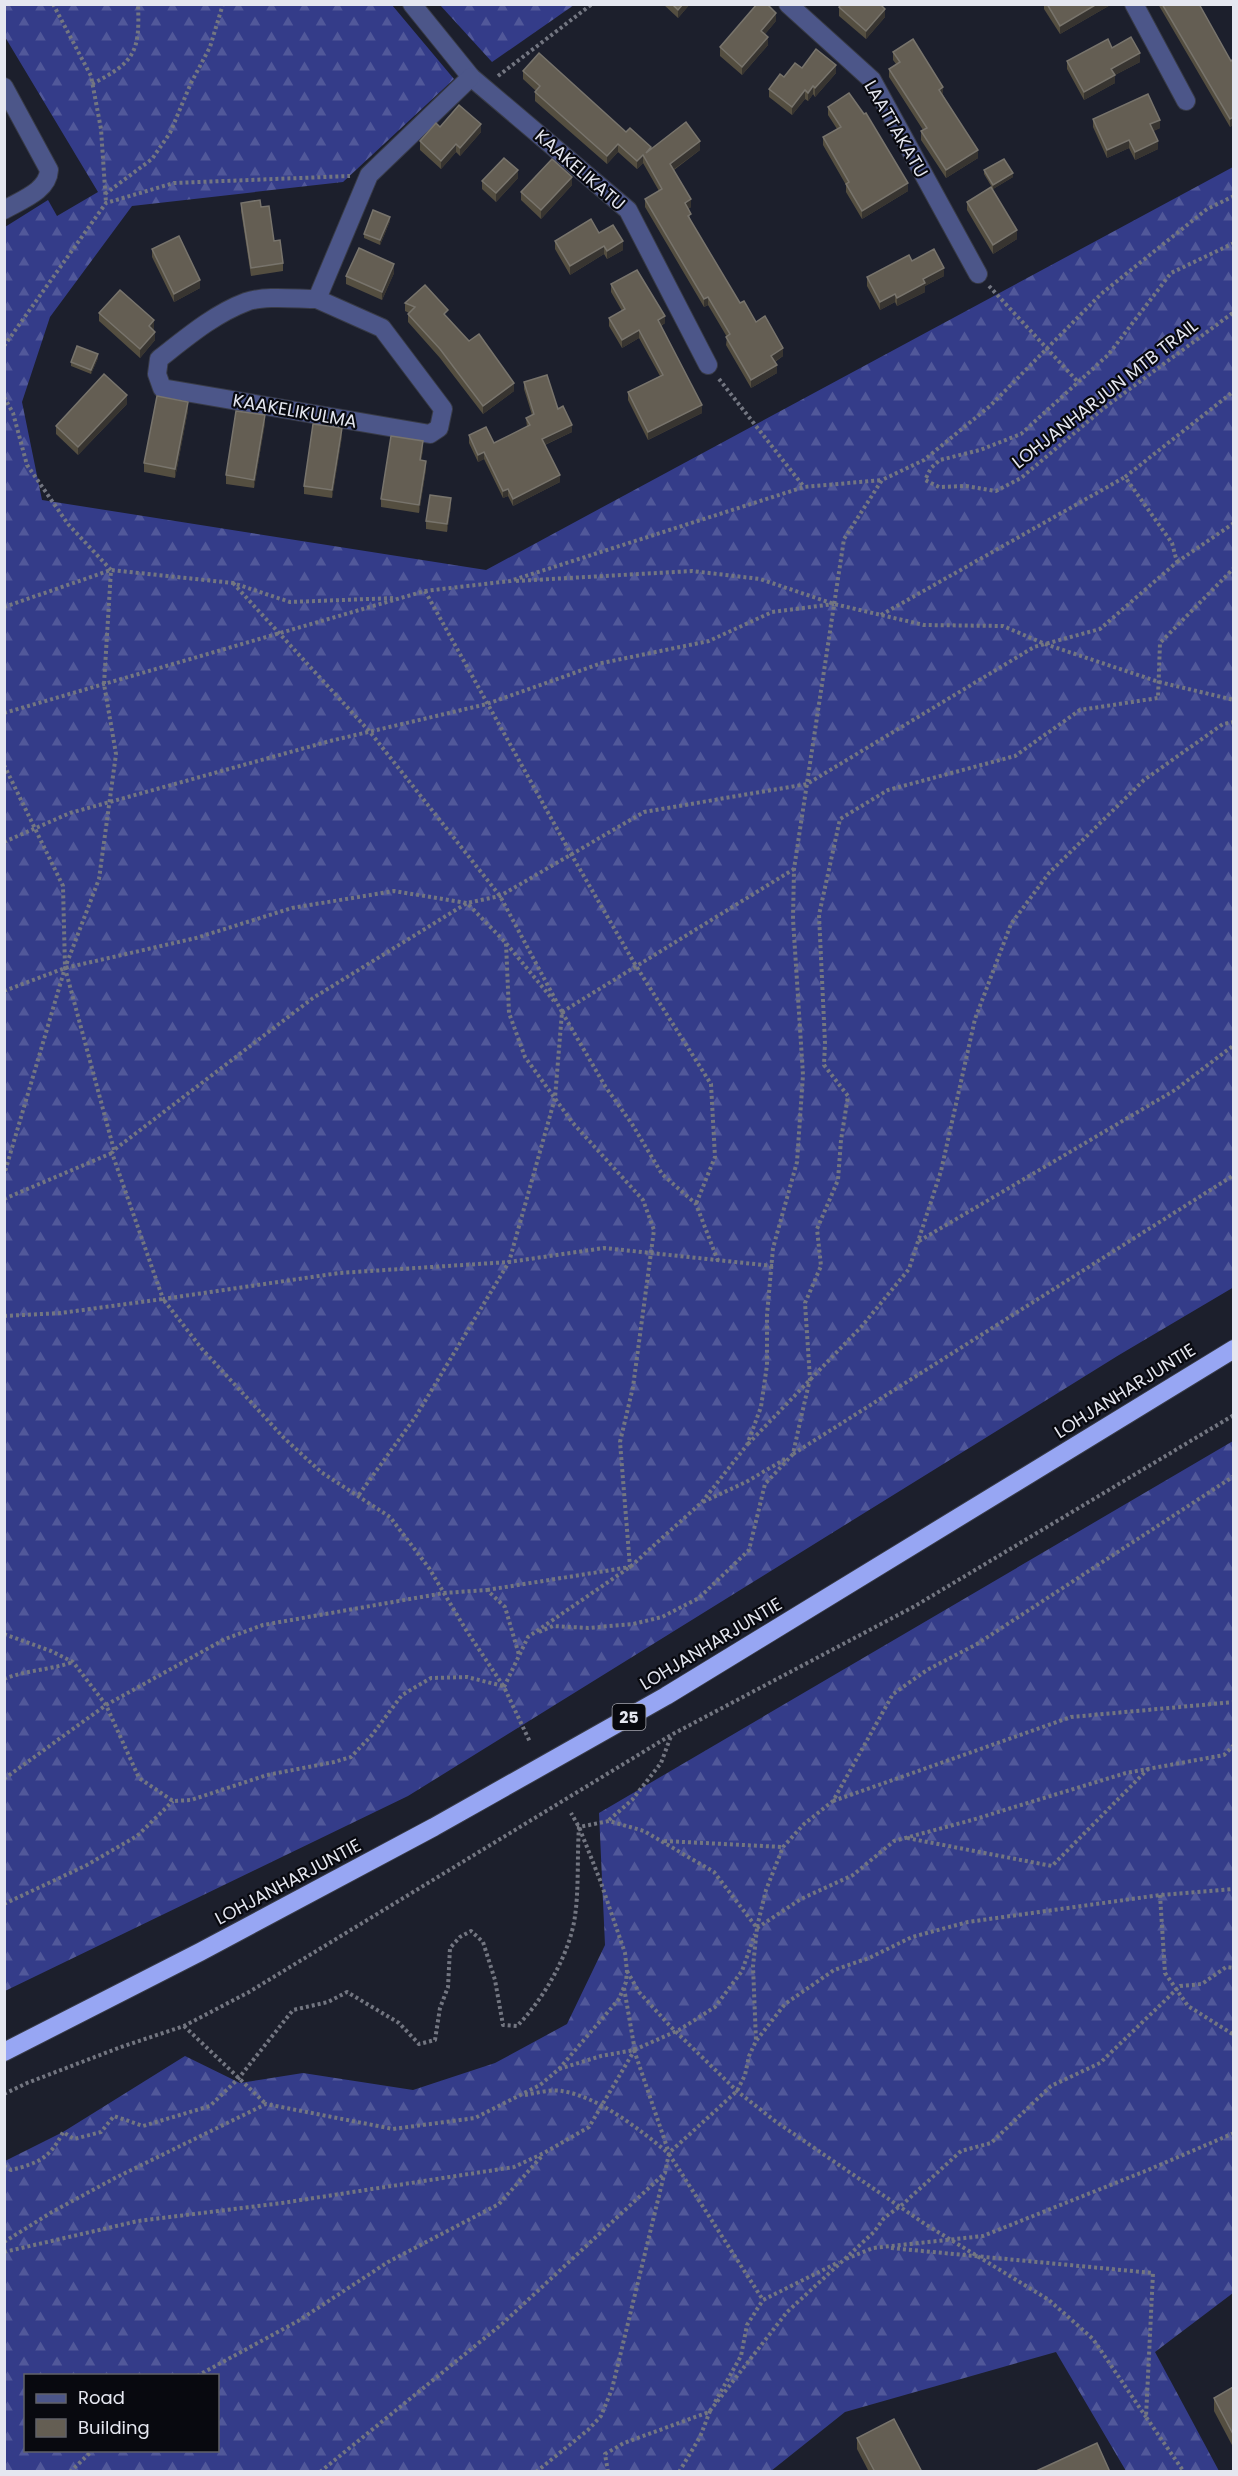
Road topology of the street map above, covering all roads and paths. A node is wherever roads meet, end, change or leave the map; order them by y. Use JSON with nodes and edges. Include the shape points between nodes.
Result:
{"nodes":[{"id":1,"x":53,"y":4,"type":"edge"},
{"id":2,"x":138,"y":4,"type":"edge"},
{"id":3,"x":223,"y":4,"type":"edge"},
{"id":4,"x":412,"y":4,"type":"edge"},
{"id":5,"x":592,"y":4,"type":"edge"},
{"id":6,"x":788,"y":4,"type":"edge"},
{"id":7,"x":1134,"y":4,"type":"edge"},
{"id":8,"x":477,"y":82,"type":"junction"},
{"id":9,"x":92,"y":84,"type":"junction"},
{"id":10,"x":4,"y":87,"type":"edge"},
{"id":11,"x":1186,"y":101,"type":"dead end"},
{"id":12,"x":369,"y":175,"type":"junction"},
{"id":13,"x":105,"y":194,"type":"junction"},
{"id":14,"x":1233,"y":196,"type":"edge"},
{"id":15,"x":106,"y":203,"type":"junction"},
{"id":16,"x":4,"y":210,"type":"edge"},
{"id":17,"x":1233,"y":243,"type":"edge"},
{"id":18,"x":978,"y":274,"type":"joint"},
{"id":19,"x":317,"y":299,"type":"junction"},
{"id":20,"x":1233,"y":312,"type":"edge"},
{"id":21,"x":4,"y":346,"type":"edge"},
{"id":22,"x":1047,"y":348,"type":"junction"},
{"id":23,"x":708,"y":364,"type":"joint"},
{"id":24,"x":1078,"y":382,"type":"junction"},
{"id":25,"x":1233,"y":391,"type":"edge"},
{"id":26,"x":4,"y":397,"type":"edge"},
{"id":27,"x":1125,"y":477,"type":"junction"},
{"id":28,"x":882,"y":480,"type":"junction"},
{"id":29,"x":804,"y":487,"type":"junction"},
{"id":30,"x":1233,"y":523,"type":"edge"},
{"id":31,"x":1177,"y":562,"type":"junction"},
{"id":32,"x":1233,"y":568,"type":"edge"},
{"id":33,"x":111,"y":570,"type":"junction"},
{"id":34,"x":510,"y":581,"type":"junction"},
{"id":35,"x":233,"y":582,"type":"junction"},
{"id":36,"x":424,"y":591,"type":"junction"},
{"id":37,"x":403,"y":597,"type":"junction"},
{"id":38,"x":834,"y":604,"type":"junction"},
{"id":39,"x":4,"y":607,"type":"edge"},
{"id":40,"x":881,"y":615,"type":"junction"},
{"id":41,"x":279,"y":633,"type":"junction"},
{"id":42,"x":1045,"y":644,"type":"junction"},
{"id":43,"x":1159,"y":682,"type":"junction"},
{"id":44,"x":104,"y":684,"type":"junction"},
{"id":45,"x":1233,"y":700,"type":"edge"},
{"id":46,"x":487,"y":704,"type":"junction"},
{"id":47,"x":4,"y":713,"type":"edge"},
{"id":48,"x":1233,"y":722,"type":"edge"},
{"id":49,"x":370,"y":732,"type":"junction"},
{"id":50,"x":4,"y":765,"type":"edge"},
{"id":51,"x":807,"y":784,"type":"junction"},
{"id":52,"x":111,"y":802,"type":"junction"},
{"id":53,"x":36,"y":830,"type":"junction"},
{"id":54,"x":4,"y":842,"type":"edge"},
{"id":55,"x":571,"y":855,"type":"junction"},
{"id":56,"x":794,"y":869,"type":"junction"},
{"id":57,"x":500,"y":896,"type":"junction"},
{"id":58,"x":467,"y":903,"type":"junction"},
{"id":59,"x":506,"y":943,"type":"junction"},
{"id":60,"x":636,"y":966,"type":"junction"},
{"id":61,"x":65,"y":968,"type":"junction"},
{"id":62,"x":4,"y":991,"type":"edge"},
{"id":63,"x":562,"y":1012,"type":"junction"},
{"id":64,"x":1233,"y":1045,"type":"edge"},
{"id":65,"x":555,"y":1098,"type":"junction"},
{"id":66,"x":113,"y":1151,"type":"junction"},
{"id":67,"x":4,"y":1174,"type":"edge"},
{"id":68,"x":1233,"y":1175,"type":"edge"},
{"id":69,"x":4,"y":1199,"type":"edge"},
{"id":70,"x":696,"y":1204,"type":"junction"},
{"id":71,"x":918,"y":1242,"type":"junction"},
{"id":72,"x":650,"y":1254,"type":"junction"},
{"id":73,"x":718,"y":1261,"type":"junction"},
{"id":74,"x":510,"y":1262,"type":"junction"},
{"id":75,"x":773,"y":1266,"type":"junction"},
{"id":76,"x":163,"y":1299,"type":"junction"},
{"id":77,"x":4,"y":1316,"type":"edge"},
{"id":78,"x":1233,"y":1349,"type":"edge"},
{"id":79,"x":810,"y":1379,"type":"junction"},
{"id":80,"x":1233,"y":1415,"type":"edge"},
{"id":81,"x":747,"y":1445,"type":"junction"},
{"id":82,"x":793,"y":1454,"type":"junction"},
{"id":83,"x":1233,"y":1476,"type":"edge"},
{"id":84,"x":358,"y":1496,"type":"junction"},
{"id":85,"x":702,"y":1502,"type":"junction"},
{"id":86,"x":630,"y":1567,"type":"junction"},
{"id":87,"x":487,"y":1590,"type":"junction"},
{"id":88,"x":444,"y":1593,"type":"junction"},
{"id":89,"x":4,"y":1634,"type":"edge"},
{"id":90,"x":528,"y":1637,"type":"junction"},
{"id":91,"x":519,"y":1655,"type":"junction"},
{"id":92,"x":73,"y":1662,"type":"junction"},
{"id":93,"x":4,"y":1679,"type":"edge"},
{"id":94,"x":504,"y":1687,"type":"junction"},
{"id":95,"x":1233,"y":1702,"type":"edge"},
{"id":96,"x":106,"y":1705,"type":"junction"},
{"id":97,"x":671,"y":1735,"type":"junction"},
{"id":98,"x":530,"y":1742,"type":"dead end"},
{"id":99,"x":1233,"y":1745,"type":"edge"},
{"id":100,"x":1148,"y":1769,"type":"junction"},
{"id":101,"x":4,"y":1779,"type":"edge"},
{"id":102,"x":833,"y":1800,"type":"junction"},
{"id":103,"x":173,"y":1801,"type":"junction"},
{"id":104,"x":571,"y":1813,"type":"dead end"},
{"id":105,"x":609,"y":1821,"type":"junction"},
{"id":106,"x":579,"y":1827,"type":"junction"},
{"id":107,"x":906,"y":1838,"type":"junction"},
{"id":108,"x":662,"y":1841,"type":"junction"},
{"id":109,"x":783,"y":1847,"type":"junction"},
{"id":110,"x":1233,"y":1889,"type":"edge"},
{"id":111,"x":1160,"y":1895,"type":"junction"},
{"id":112,"x":4,"y":1905,"type":"edge"},
{"id":113,"x":757,"y":1928,"type":"junction"},
{"id":114,"x":1233,"y":1968,"type":"edge"},
{"id":115,"x":627,"y":1971,"type":"junction"},
{"id":116,"x":624,"y":1987,"type":"junction"},
{"id":117,"x":1176,"y":1989,"type":"junction"},
{"id":118,"x":184,"y":2026,"type":"junction"},
{"id":119,"x":676,"y":2031,"type":"junction"},
{"id":120,"x":1233,"y":2035,"type":"edge"},
{"id":121,"x":756,"y":2041,"type":"junction"},
{"id":122,"x":634,"y":2050,"type":"junction"},
{"id":123,"x":4,"y":2052,"type":"edge"},
{"id":124,"x":559,"y":2069,"type":"junction"},
{"id":125,"x":238,"y":2079,"type":"junction"},
{"id":126,"x":737,"y":2091,"type":"junction"},
{"id":127,"x":4,"y":2094,"type":"edge"},
{"id":128,"x":520,"y":2095,"type":"junction"},
{"id":129,"x":266,"y":2104,"type":"junction"},
{"id":130,"x":600,"y":2106,"type":"junction"},
{"id":131,"x":1233,"y":2133,"type":"edge"},
{"id":132,"x":544,"y":2153,"type":"junction"},
{"id":133,"x":669,"y":2153,"type":"junction"},
{"id":134,"x":4,"y":2166,"type":"edge"},
{"id":135,"x":664,"y":2172,"type":"junction"},
{"id":136,"x":900,"y":2206,"type":"junction"},
{"id":137,"x":950,"y":2240,"type":"junction"},
{"id":138,"x":4,"y":2242,"type":"edge"},
{"id":139,"x":881,"y":2247,"type":"junction"},
{"id":140,"x":4,"y":2252,"type":"edge"},
{"id":141,"x":977,"y":2256,"type":"junction"},
{"id":142,"x":843,"y":2261,"type":"junction"},
{"id":143,"x":763,"y":2301,"type":"junction"},
{"id":144,"x":201,"y":2374,"type":"edge"},
{"id":145,"x":709,"y":2412,"type":"junction"},
{"id":146,"x":1146,"y":2417,"type":"junction"},
{"id":147,"x":92,"y":2452,"type":"edge"},
{"id":148,"x":70,"y":2472,"type":"edge"},
{"id":149,"x":320,"y":2472,"type":"edge"},
{"id":150,"x":536,"y":2472,"type":"edge"},
{"id":151,"x":608,"y":2472,"type":"edge"},
{"id":152,"x":679,"y":2472,"type":"edge"},
{"id":153,"x":1184,"y":2472,"type":"edge"}],
"edges":[{"from":1,"to":9,"type":"path"},
{"from":2,"to":9,"type":"path","via":[[139,37],[128,60]]},
{"from":3,"to":13,"type":"path","via":[[210,47],[170,133],[152,159]]},
{"from":4,"to":8,"type":"street","name":"KAAKELIKATU"},
{"from":5,"to":8,"type":"path"},
{"from":6,"to":18,"type":"street","name":"LAATTAKATU","via":[[872,80]]},
{"from":7,"to":11,"type":"street"},
{"from":8,"to":12,"type":"street"},
{"from":8,"to":23,"type":"street","name":"KAAKELIKATU","via":[[628,210]]},
{"from":9,"to":13,"type":"path","via":[[101,129]]},
{"from":10,"to":16,"type":"street","via":[[48,170],[44,187]]},
{"from":12,"to":15,"type":"path","via":[[174,183]]},
{"from":12,"to":19,"type":"street"},
{"from":13,"to":15,"type":"path"},
{"from":14,"to":22,"type":"path","via":[[1207,209],[1101,294]]},
{"from":15,"to":21,"type":"path"},
{"from":17,"to":24,"type":"path","name":"LOHJANHARJUN MTB TRAIL","via":[[1171,273],[1108,355]]},
{"from":18,"to":22,"type":"path"},
{"from":19,"to":19,"type":"street","name":"KAAKELIKULMA","via":[[382,328],[443,409],[439,428],[430,434],[162,388],[157,374],[159,359],[200,327],[247,302]]},
{"from":20,"to":24,"type":"path","name":"LOHJANHARJUN MTB TRAIL","via":[[1104,408],[1021,478],[996,491],[939,487],[925,480],[940,460],[1021,434]]},
{"from":22,"to":24,"type":"path"},
{"from":22,"to":28,"type":"path","via":[[990,406],[924,460]]},
{"from":23,"to":29,"type":"path"},
{"from":25,"to":27,"type":"path"},
{"from":26,"to":33,"type":"path","via":[[13,413],[27,465],[68,524]]},
{"from":27,"to":31,"type":"path","via":[[1172,543]]},
{"from":27,"to":40,"type":"path"},
{"from":28,"to":29,"type":"path"},
{"from":28,"to":38,"type":"path","via":[[844,539]]},
{"from":29,"to":34,"type":"path"},
{"from":30,"to":31,"type":"path"},
{"from":31,"to":42,"type":"path","via":[[1100,629]]},
{"from":32,"to":43,"type":"path","via":[[1160,643]]},
{"from":33,"to":35,"type":"path"},
{"from":33,"to":39,"type":"path"},
{"from":33,"to":44,"type":"path"},
{"from":34,"to":36,"type":"path"},
{"from":34,"to":38,"type":"path","via":[[692,571],[760,579]]},
{"from":35,"to":37,"type":"path","via":[[290,602]]},
{"from":35,"to":41,"type":"path"},
{"from":36,"to":37,"type":"path"},
{"from":36,"to":46,"type":"path"},
{"from":37,"to":41,"type":"path"},
{"from":38,"to":40,"type":"path"},
{"from":38,"to":46,"type":"path","via":[[772,612],[709,641],[602,663]]},
{"from":38,"to":51,"type":"path"},
{"from":40,"to":42,"type":"path","via":[[924,625],[1003,626]]},
{"from":41,"to":44,"type":"path"},
{"from":41,"to":49,"type":"path"},
{"from":42,"to":43,"type":"path"},
{"from":42,"to":51,"type":"path"},
{"from":43,"to":45,"type":"path"},
{"from":43,"to":79,"type":"path","via":[[1158,698],[1080,710],[1015,756],[888,790],[840,819],[819,915],[824,1065],[848,1096],[838,1180],[817,1229],[820,1266],[805,1303]]},
{"from":44,"to":47,"type":"path"},
{"from":44,"to":52,"type":"path","via":[[116,754]]},
{"from":46,"to":49,"type":"path"},
{"from":46,"to":55,"type":"path"},
{"from":48,"to":71,"type":"path","via":[[1223,724],[1144,780],[1049,873],[1011,924],[975,1018],[941,1171]]},
{"from":49,"to":52,"type":"path"},
{"from":49,"to":57,"type":"path"},
{"from":50,"to":53,"type":"path"},
{"from":51,"to":55,"type":"path","via":[[644,812]]},
{"from":51,"to":56,"type":"path"},
{"from":52,"to":53,"type":"path","via":[[70,813]]},
{"from":52,"to":61,"type":"path","via":[[99,879]]},
{"from":53,"to":54,"type":"path"},
{"from":53,"to":61,"type":"path","via":[[63,886]]},
{"from":55,"to":57,"type":"path"},
{"from":55,"to":60,"type":"path"},
{"from":56,"to":60,"type":"path"},
{"from":56,"to":75,"type":"path","via":[[793,919],[803,1075],[797,1162],[773,1248]]},
{"from":57,"to":58,"type":"path"},
{"from":57,"to":63,"type":"path"},
{"from":58,"to":59,"type":"path"},
{"from":58,"to":61,"type":"path","via":[[394,891],[292,908],[196,938]]},
{"from":58,"to":66,"type":"path","via":[[313,998]]},
{"from":59,"to":63,"type":"path"},
{"from":59,"to":65,"type":"path","via":[[509,1013],[525,1057]]},
{"from":60,"to":63,"type":"path"},
{"from":60,"to":70,"type":"path","via":[[711,1084],[715,1156]]},
{"from":61,"to":62,"type":"path"},
{"from":61,"to":66,"type":"path"},
{"from":61,"to":67,"type":"path"},
{"from":63,"to":65,"type":"path"},
{"from":63,"to":70,"type":"path","via":[[662,1174]]},
{"from":64,"to":71,"type":"path","via":[[1175,1090]]},
{"from":65,"to":72,"type":"path","via":[[643,1200],[654,1230]]},
{"from":65,"to":74,"type":"path"},
{"from":66,"to":69,"type":"path"},
{"from":66,"to":76,"type":"path"},
{"from":68,"to":82,"type":"path"},
{"from":70,"to":73,"type":"path"},
{"from":71,"to":79,"type":"path","via":[[909,1269],[862,1326]]},
{"from":72,"to":73,"type":"path"},
{"from":72,"to":74,"type":"path","via":[[604,1248]]},
{"from":72,"to":86,"type":"path","via":[[633,1387],[620,1442]]},
{"from":73,"to":75,"type":"path"},
{"from":74,"to":76,"type":"path","via":[[339,1273]]},
{"from":74,"to":84,"type":"path","via":[[416,1416]]},
{"from":75,"to":81,"type":"path","via":[[761,1407]]},
{"from":76,"to":77,"type":"path","via":[[61,1313]]},
{"from":76,"to":84,"type":"path","via":[[202,1349],[284,1438],[321,1472]]},
{"from":78,"to":123,"type":"highway","name":"LOHJANHARJUNTIE","number":"25","via":[[666,1696],[434,1827]]},
{"from":79,"to":81,"type":"path"},
{"from":79,"to":82,"type":"path"},
{"from":80,"to":97,"type":"path","via":[[915,1606]]},
{"from":81,"to":85,"type":"path"},
{"from":82,"to":85,"type":"path"},
{"from":82,"to":90,"type":"path","via":[[765,1484],[749,1550],[699,1598],[662,1617],[633,1624],[553,1626]]},
{"from":83,"to":102,"type":"path","via":[[977,1644],[927,1670],[893,1694]]},
{"from":84,"to":88,"type":"path","via":[[390,1517]]},
{"from":85,"to":86,"type":"path"},
{"from":86,"to":87,"type":"path"},
{"from":86,"to":90,"type":"path"},
{"from":87,"to":88,"type":"path"},
{"from":87,"to":91,"type":"path","via":[[505,1607]]},
{"from":88,"to":94,"type":"path"},
{"from":88,"to":96,"type":"path","via":[[262,1625],[225,1639]]},
{"from":89,"to":92,"type":"path"},
{"from":90,"to":91,"type":"path"},
{"from":91,"to":94,"type":"path"},
{"from":92,"to":93,"type":"path"},
{"from":92,"to":96,"type":"path"},
{"from":94,"to":98,"type":"path"},
{"from":94,"to":103,"type":"path","via":[[467,1677],[431,1678],[402,1695],[351,1757],[267,1775],[191,1800]]},
{"from":95,"to":102,"type":"path","via":[[1071,1717]]},
{"from":96,"to":101,"type":"path"},
{"from":96,"to":103,"type":"path","via":[[139,1778]]},
{"from":97,"to":105,"type":"path","via":[[660,1763],[632,1800]]},
{"from":97,"to":118,"type":"path","via":[[259,1986]]},
{"from":99,"to":100,"type":"path","via":[[1224,1755]]},
{"from":100,"to":107,"type":"path"},
{"from":100,"to":107,"type":"path","via":[[1052,1866]]},
{"from":102,"to":109,"type":"path"},
{"from":103,"to":112,"type":"path","via":[[137,1836],[87,1866]]},
{"from":104,"to":106,"type":"path"},
{"from":105,"to":106,"type":"path"},
{"from":105,"to":108,"type":"path","via":[[644,1831]]},
{"from":106,"to":115,"type":"path","via":[[625,1953]]},
{"from":106,"to":125,"type":"path","via":[[575,1917],[545,1992],[517,2026],[503,2025],[483,1942],[471,1931],[450,1948],[448,1987],[440,2007],[435,2040],[419,2044],[399,2023],[347,1992],[328,2002],[293,2010]]},
{"from":107,"to":113,"type":"path","via":[[894,1841],[853,1875],[801,1899]]},
{"from":108,"to":109,"type":"path"},
{"from":108,"to":113,"type":"path","via":[[714,1872]]},
{"from":109,"to":113,"type":"path","via":[[766,1890]]},
{"from":110,"to":111,"type":"path"},
{"from":111,"to":117,"type":"path","via":[[1165,1973]]},
{"from":111,"to":121,"type":"path","via":[[968,1922],[912,1937],[834,1970],[785,2004]]},
{"from":113,"to":119,"type":"path","via":[[741,1971],[715,2007]]},
{"from":113,"to":121,"type":"path","via":[[753,1966]]},
{"from":114,"to":117,"type":"path","via":[[1226,1967],[1202,1984]]},
{"from":115,"to":116,"type":"path"},
{"from":115,"to":119,"type":"path","via":[[639,1992]]},
{"from":116,"to":122,"type":"path"},
{"from":116,"to":124,"type":"path","via":[[608,2014]]},
{"from":117,"to":120,"type":"path","via":[[1188,2006]]},
{"from":117,"to":136,"type":"path","via":[[1100,2063],[1052,2086],[991,2143],[961,2151]]},
{"from":118,"to":125,"type":"path"},
{"from":118,"to":127,"type":"path"},
{"from":119,"to":122,"type":"path"},
{"from":119,"to":126,"type":"path"},
{"from":121,"to":126,"type":"path"},
{"from":122,"to":124,"type":"path"},
{"from":122,"to":130,"type":"path"},
{"from":122,"to":133,"type":"path"},
{"from":124,"to":128,"type":"path"},
{"from":125,"to":129,"type":"path"},
{"from":125,"to":134,"type":"path","via":[[210,2106],[143,2126],[114,2116],[100,2132],[74,2139],[63,2132],[53,2152],[30,2166],[11,2170]]},
{"from":126,"to":133,"type":"path"},
{"from":126,"to":136,"type":"path"},
{"from":128,"to":129,"type":"path","via":[[475,2118],[393,2129]]},
{"from":128,"to":130,"type":"path","via":[[560,2090]]},
{"from":129,"to":138,"type":"path","via":[[115,2178]]},
{"from":130,"to":132,"type":"path","via":[[588,2127]]},
{"from":130,"to":133,"type":"path"},
{"from":131,"to":137,"type":"path","via":[[983,2235]]},
{"from":132,"to":140,"type":"path","via":[[513,2167],[138,2221]]},
{"from":132,"to":144,"type":"path","via":[[499,2204],[388,2262],[298,2321]]},
{"from":133,"to":135,"type":"path"},
{"from":133,"to":143,"type":"path"},
{"from":135,"to":149,"type":"path","via":[[502,2324]]},
{"from":135,"to":150,"type":"path","via":[[612,2389],[601,2416]]},
{"from":136,"to":137,"type":"path"},
{"from":136,"to":142,"type":"path"},
{"from":137,"to":139,"type":"path"},
{"from":137,"to":141,"type":"path"},
{"from":139,"to":141,"type":"path"},
{"from":139,"to":142,"type":"path"},
{"from":141,"to":146,"type":"path","via":[[1049,2300],[1093,2339]]},
{"from":141,"to":146,"type":"path","via":[[1153,2272]]},
{"from":142,"to":143,"type":"path"},
{"from":142,"to":145,"type":"path","via":[[787,2312]]},
{"from":143,"to":145,"type":"path","via":[[747,2325],[741,2356]]},
{"from":145,"to":151,"type":"path","via":[[624,2443],[605,2454]]},
{"from":145,"to":152,"type":"path"},
{"from":146,"to":153,"type":"path"},
{"from":147,"to":148,"type":"path"}]}
